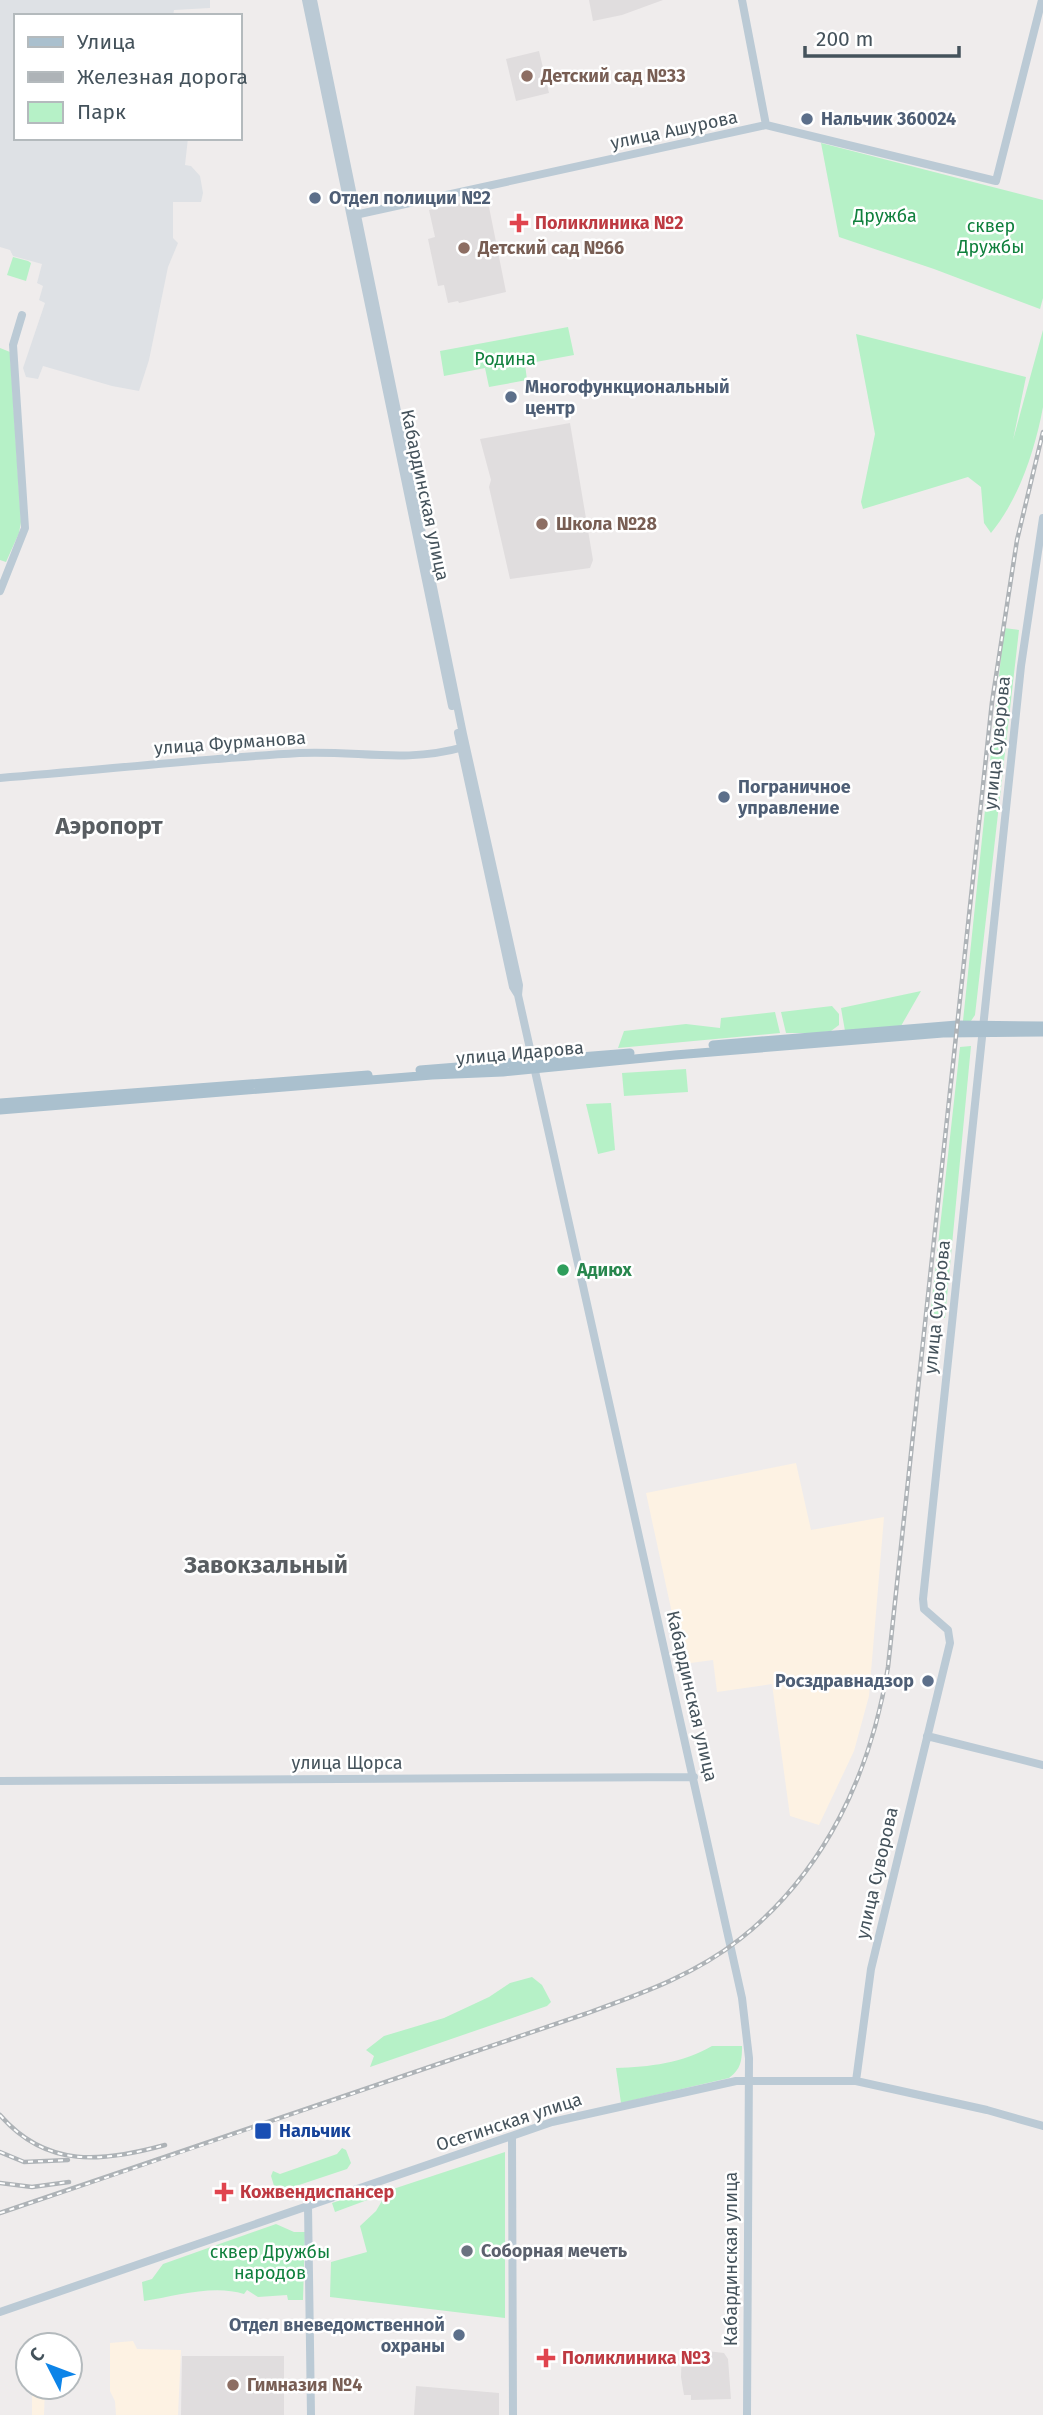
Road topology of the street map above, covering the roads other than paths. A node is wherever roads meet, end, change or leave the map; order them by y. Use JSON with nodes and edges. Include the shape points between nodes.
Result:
{"nodes":[{"id":1,"x":306,"y":0,"type":"edge"},
{"id":2,"x":313,"y":0,"type":"edge"},
{"id":3,"x":742,"y":0,"type":"edge"},
{"id":4,"x":1042,"y":0,"type":"edge"},
{"id":5,"x":766,"y":125,"type":"junction"},
{"id":6,"x":354,"y":215,"type":"junction"},
{"id":7,"x":22,"y":315,"type":"dead end"},
{"id":8,"x":1043,"y":518,"type":"edge"},
{"id":9,"x":0,"y":591,"type":"edge"},
{"id":10,"x":463,"y":748,"type":"junction"},
{"id":11,"x":0,"y":778,"type":"edge"},
{"id":12,"x":1043,"y":1026,"type":"edge"},
{"id":13,"x":982,"y":1028,"type":"junction"},
{"id":14,"x":1043,"y":1032,"type":"edge"},
{"id":15,"x":534,"y":1064,"type":"junction"},
{"id":16,"x":0,"y":1103,"type":"edge"},
{"id":17,"x":0,"y":1110,"type":"edge"},
{"id":18,"x":927,"y":1736,"type":"junction"},
{"id":19,"x":1043,"y":1765,"type":"edge"},
{"id":20,"x":694,"y":1777,"type":"junction"},
{"id":21,"x":0,"y":1782,"type":"edge"},
{"id":22,"x":748,"y":2079,"type":"junction"},
{"id":23,"x":856,"y":2081,"type":"junction"},
{"id":24,"x":1043,"y":2126,"type":"edge"},
{"id":25,"x":512,"y":2136,"type":"junction"},
{"id":26,"x":309,"y":2206,"type":"junction"},
{"id":27,"x":0,"y":2312,"type":"edge"},
{"id":28,"x":311,"y":2415,"type":"edge"},
{"id":29,"x":513,"y":2415,"type":"edge"},
{"id":30,"x":747,"y":2415,"type":"edge"}],
"edges":[{"from":1,"to":6,"type":"main road","name":"Кабардинская улица"},
{"from":2,"to":6,"type":"main road","name":"Кабардинская улица"},
{"from":3,"to":5,"type":"main road"},
{"from":4,"to":5,"type":"main road","name":"улица Ашурова","via":[[996,181]]},
{"from":5,"to":6,"type":"main road","name":"улица Ашурова"},
{"from":6,"to":10,"type":"main road","name":"Кабардинская улица"},
{"from":7,"to":9,"type":"main road","via":[[13,345],[23,536]]},
{"from":8,"to":13,"type":"main road","name":"улица Суворова","via":[[1021,666]]},
{"from":10,"to":11,"type":"main road","name":"улица Фурманова","via":[[407,757],[302,753]]},
{"from":10,"to":15,"type":"main road","name":"Кабардинская улица"},
{"from":12,"to":13,"type":"main road","name":"улица Идарова"},
{"from":13,"to":14,"type":"main road","name":"улица Идарова"},
{"from":13,"to":15,"type":"main road","name":"улица Идарова"},
{"from":13,"to":18,"type":"main road","name":"улица Суворова","via":[[923,1599],[926,1612],[948,1630],[950,1643]]},
{"from":15,"to":16,"type":"main road","name":"улица Идарова"},
{"from":15,"to":17,"type":"main road","name":"улица Идарова"},
{"from":15,"to":20,"type":"main road","name":"Кабардинская улица"},
{"from":18,"to":19,"type":"main road"},
{"from":18,"to":23,"type":"main road","name":"улица Суворова","via":[[871,1969]]},
{"from":20,"to":21,"type":"main road","name":"улица Щорса"},
{"from":20,"to":22,"type":"main road","name":"Кабардинская улица","via":[[743,1998]]},
{"from":22,"to":23,"type":"main road","name":"Осетинская улица"},
{"from":22,"to":25,"type":"main road","name":"Осетинская улица","via":[[574,2116]]},
{"from":22,"to":30,"type":"main road","name":"Кабардинская улица"},
{"from":23,"to":24,"type":"main road","name":"Осетинская улица"},
{"from":25,"to":26,"type":"main road","name":"Осетинская улица"},
{"from":25,"to":29,"type":"main road"},
{"from":26,"to":27,"type":"main road","name":"Осетинская улица"},
{"from":26,"to":28,"type":"main road"}]}
